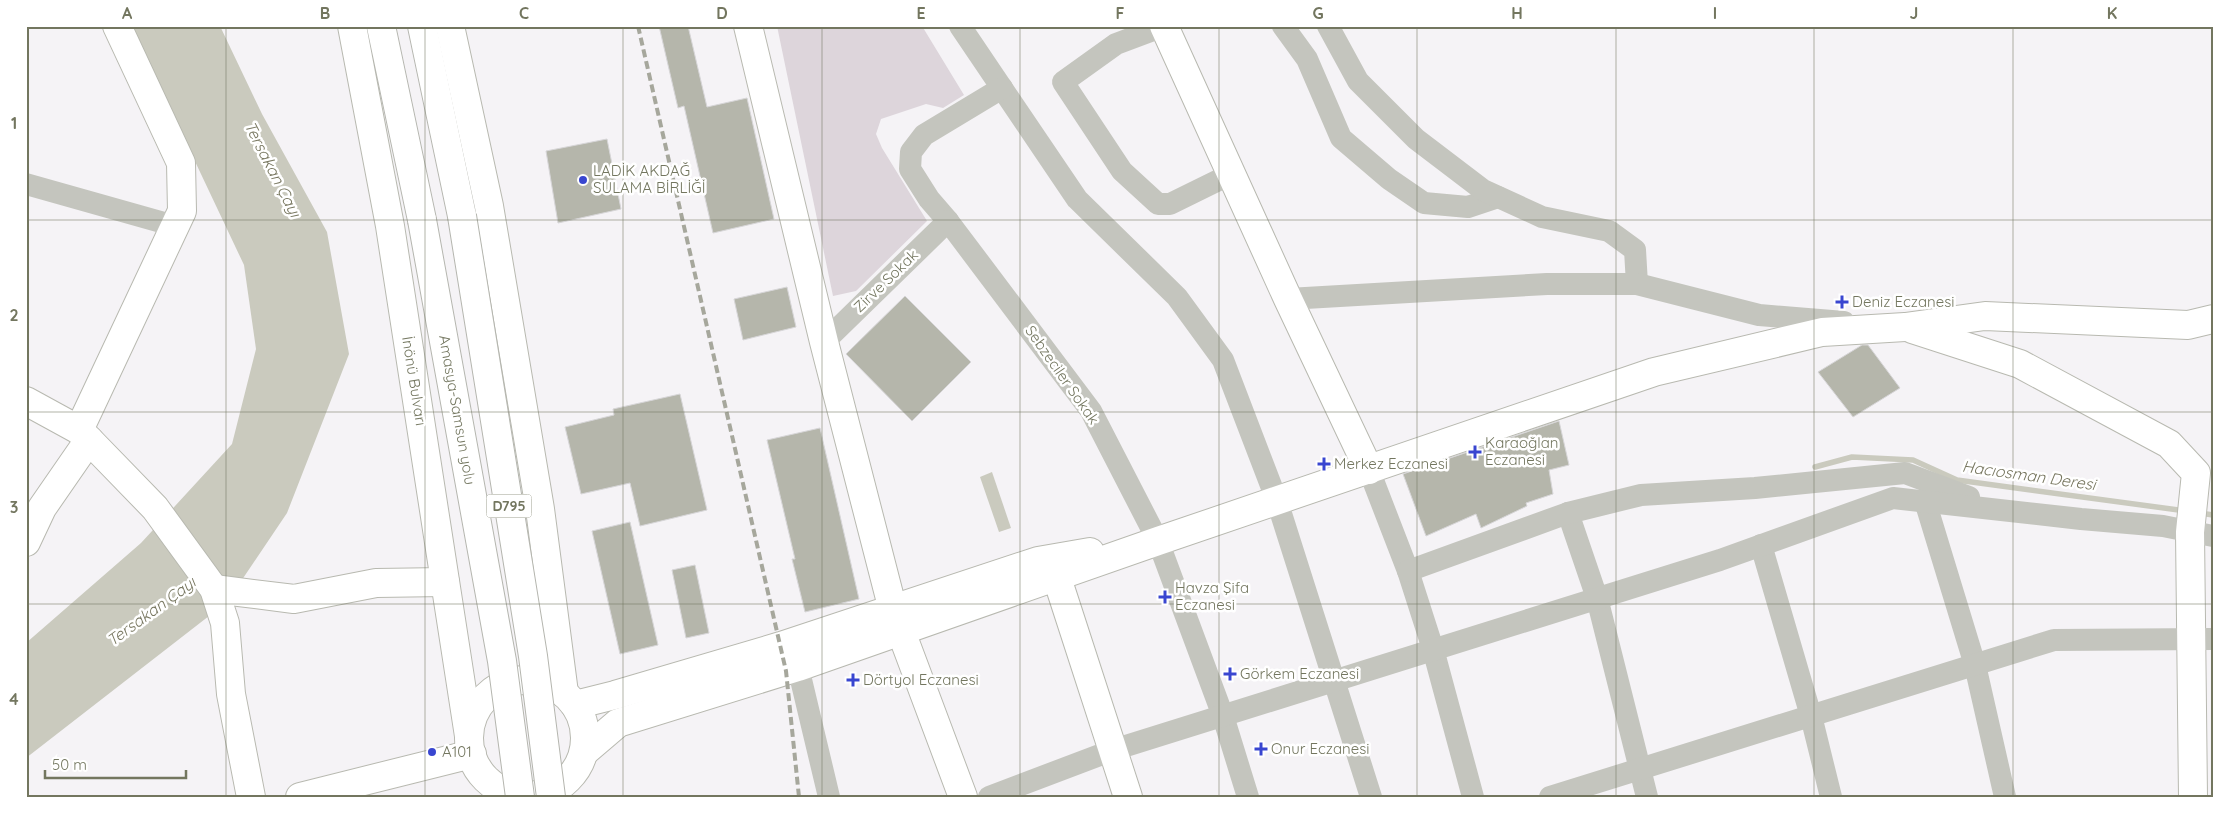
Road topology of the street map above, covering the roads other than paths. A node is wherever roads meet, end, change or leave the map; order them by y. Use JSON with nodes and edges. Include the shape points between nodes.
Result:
{"nodes":[{"id":1,"x":117,"y":26,"type":"edge"},
{"id":2,"x":352,"y":26,"type":"edge"},
{"id":3,"x":382,"y":26,"type":"edge"},
{"id":4,"x":422,"y":26,"type":"edge"},
{"id":5,"x":450,"y":26,"type":"edge"},
{"id":6,"x":748,"y":26,"type":"edge"},
{"id":7,"x":960,"y":26,"type":"edge"},
{"id":8,"x":1164,"y":26,"type":"edge"},
{"id":9,"x":1283,"y":26,"type":"edge"},
{"id":10,"x":1328,"y":26,"type":"edge"},
{"id":11,"x":1002,"y":88,"type":"junction"},
{"id":12,"x":1231,"y":174,"type":"junction"},
{"id":13,"x":26,"y":184,"type":"edge"},
{"id":14,"x":1498,"y":197,"type":"junction"},
{"id":15,"x":948,"y":221,"type":"junction"},
{"id":16,"x":175,"y":226,"type":"junction"},
{"id":17,"x":1637,"y":284,"type":"junction"},
{"id":18,"x":1288,"y":299,"type":"junction"},
{"id":19,"x":2213,"y":319,"type":"edge"},
{"id":20,"x":1905,"y":326,"type":"junction"},
{"id":21,"x":824,"y":342,"type":"junction"},
{"id":22,"x":26,"y":401,"type":"edge"},
{"id":23,"x":84,"y":435,"type":"junction"},
{"id":24,"x":1369,"y":470,"type":"junction"},
{"id":25,"x":1277,"y":501,"type":"junction"},
{"id":26,"x":1925,"y":501,"type":"junction"},
{"id":27,"x":2199,"y":507,"type":"edge"},
{"id":28,"x":2003,"y":510,"type":"junction"},
{"id":29,"x":1568,"y":513,"type":"junction"},
{"id":30,"x":1158,"y":541,"type":"junction"},
{"id":31,"x":26,"y":542,"type":"edge"},
{"id":32,"x":1761,"y":545,"type":"junction"},
{"id":33,"x":1047,"y":569,"type":"junction"},
{"id":34,"x":1408,"y":571,"type":"junction"},
{"id":35,"x":445,"y":582,"type":"junction"},
{"id":36,"x":214,"y":589,"type":"junction"},
{"id":37,"x":1597,"y":598,"type":"junction"},
{"id":38,"x":897,"y":621,"type":"junction"},
{"id":39,"x":2202,"y":639,"type":"edge"},
{"id":40,"x":1433,"y":649,"type":"junction"},
{"id":41,"x":1975,"y":665,"type":"junction"},
{"id":42,"x":798,"y":667,"type":"junction"},
{"id":43,"x":1333,"y":681,"type":"junction"},
{"id":44,"x":570,"y":699,"type":"junction"},
{"id":45,"x":1223,"y":716,"type":"junction"},
{"id":46,"x":1811,"y":716,"type":"junction"},
{"id":47,"x":1113,"y":750,"type":"junction"},
{"id":48,"x":581,"y":760,"type":"junction"},
{"id":49,"x":476,"y":765,"type":"edge"},
{"id":50,"x":1640,"y":769,"type":"junction"},
{"id":51,"x":250,"y":797,"type":"edge"},
{"id":52,"x":300,"y":797,"type":"edge"},
{"id":53,"x":520,"y":797,"type":"edge"},
{"id":54,"x":552,"y":797,"type":"edge"},
{"id":55,"x":582,"y":797,"type":"edge"},
{"id":56,"x":829,"y":797,"type":"edge"},
{"id":57,"x":964,"y":797,"type":"edge"},
{"id":58,"x":989,"y":797,"type":"edge"},
{"id":59,"x":1128,"y":797,"type":"edge"},
{"id":60,"x":1248,"y":797,"type":"edge"},
{"id":61,"x":1371,"y":797,"type":"edge"},
{"id":62,"x":1473,"y":797,"type":"edge"},
{"id":63,"x":1550,"y":797,"type":"edge"},
{"id":64,"x":1646,"y":797,"type":"edge"},
{"id":65,"x":1831,"y":797,"type":"edge"},
{"id":66,"x":2005,"y":797,"type":"edge"},
{"id":67,"x":2194,"y":797,"type":"edge"}],
"edges":[{"from":1,"to":16,"type":"main road","via":[[181,162],[182,211]]},
{"from":2,"to":35,"type":"main road","name":"İnönü Bulvarı","via":[[390,226]]},
{"from":3,"to":53,"type":"main road","name":"Amasya-Samsun yolu","number":"D795","bridge":true,"via":[[422,220],[502,661]]},
{"from":4,"to":54,"type":"main road","number":"D795","bridge":true,"via":[[462,216]]},
{"from":5,"to":44,"type":"main road","via":[[490,216]]},
{"from":6,"to":21,"type":"main road"},
{"from":7,"to":11,"type":"street"},
{"from":8,"to":12,"type":"main road"},
{"from":8,"to":12,"type":"street","via":[[1116,44],[1063,82],[1122,171],[1158,204],[1170,204]]},
{"from":9,"to":14,"type":"street","via":[[1306,60],[1341,138],[1389,179],[1424,203],[1468,207]]},
{"from":10,"to":14,"type":"street","via":[[1358,81],[1416,139],[1483,190]]},
{"from":11,"to":15,"type":"street","name":"Sebzeciler Sokak","via":[[924,135],[911,152],[910,169]]},
{"from":11,"to":25,"type":"street","via":[[1077,199],[1177,297],[1223,360]]},
{"from":12,"to":18,"type":"main road"},
{"from":13,"to":16,"type":"street"},
{"from":14,"to":17,"type":"street","via":[[1542,217],[1609,231],[1635,250]]},
{"from":15,"to":21,"type":"street","name":"Zirve Sokak"},
{"from":15,"to":30,"type":"street","name":"Sebzeciler Sokak","via":[[1091,411]]},
{"from":16,"to":23,"type":"main road"},
{"from":17,"to":18,"type":"street","via":[[1547,284]]},
{"from":17,"to":20,"type":"street","via":[[1759,315]]},
{"from":18,"to":24,"type":"main road"},
{"from":19,"to":20,"type":"main road","via":[[2188,325],[1985,316]]},
{"from":20,"to":24,"type":"main road","via":[[1822,332],[1654,372]]},
{"from":20,"to":27,"type":"main road","via":[[2020,364],[2169,444]]},
{"from":21,"to":38,"type":"main road"},
{"from":22,"to":23,"type":"main road"},
{"from":23,"to":31,"type":"main road"},
{"from":23,"to":36,"type":"main road","via":[[155,508]]},
{"from":24,"to":25,"type":"main road"},
{"from":24,"to":34,"type":"street"},
{"from":25,"to":30,"type":"main road"},
{"from":25,"to":43,"type":"street"},
{"from":26,"to":28,"type":"street"},
{"from":26,"to":32,"type":"street","via":[[1893,498]]},
{"from":26,"to":41,"type":"street"},
{"from":27,"to":28,"type":"street","via":[[2163,526]]},
{"from":27,"to":39,"type":"main road"},
{"from":28,"to":29,"type":"street","via":[[1906,473],[1641,495]]},
{"from":29,"to":34,"type":"street"},
{"from":29,"to":37,"type":"street"},
{"from":30,"to":33,"type":"main road"},
{"from":30,"to":45,"type":"street","name":"Sebzeciler Sokak"},
{"from":32,"to":37,"type":"street"},
{"from":32,"to":46,"type":"street"},
{"from":33,"to":38,"type":"main road"},
{"from":33,"to":47,"type":"main road"},
{"from":34,"to":40,"type":"street"},
{"from":35,"to":36,"type":"main road","via":[[376,583],[294,599]]},
{"from":35,"to":49,"type":"main road","name":"İnönü Bulvarı"},
{"from":36,"to":51,"type":"main road","via":[[225,623],[231,694]]},
{"from":37,"to":40,"type":"street"},
{"from":37,"to":50,"type":"street"},
{"from":38,"to":42,"type":"main road"},
{"from":38,"to":44,"type":"main road","via":[[771,649],[615,695]]},
{"from":38,"to":57,"type":"main road"},
{"from":39,"to":41,"type":"street","via":[[2054,640]]},
{"from":39,"to":67,"type":"main road"},
{"from":40,"to":43,"type":"street"},
{"from":40,"to":62,"type":"street"},
{"from":41,"to":46,"type":"street"},
{"from":41,"to":66,"type":"street"},
{"from":42,"to":48,"type":"main road","via":[[618,723]]},
{"from":42,"to":56,"type":"street"},
{"from":43,"to":45,"type":"street"},
{"from":43,"to":61,"type":"street"},
{"from":44,"to":48,"type":"main road","via":[[582,720],[586,736]]},
{"from":44,"to":49,"type":"main road","via":[[548,684],[530,680],[512,682],[495,690],[482,702],[473,718]]},
{"from":45,"to":47,"type":"street"},
{"from":45,"to":60,"type":"street","name":"Sebzeciler Sokak"},
{"from":46,"to":50,"type":"street"},
{"from":46,"to":65,"type":"street"},
{"from":47,"to":58,"type":"street"},
{"from":47,"to":59,"type":"main road"},
{"from":48,"to":49,"type":"main road","via":[[565,782],[549,792],[530,796],[511,794],[494,786]]},
{"from":48,"to":55,"type":"main road"},
{"from":49,"to":52,"type":"main road"},
{"from":50,"to":63,"type":"street"},
{"from":50,"to":64,"type":"street"}]}
